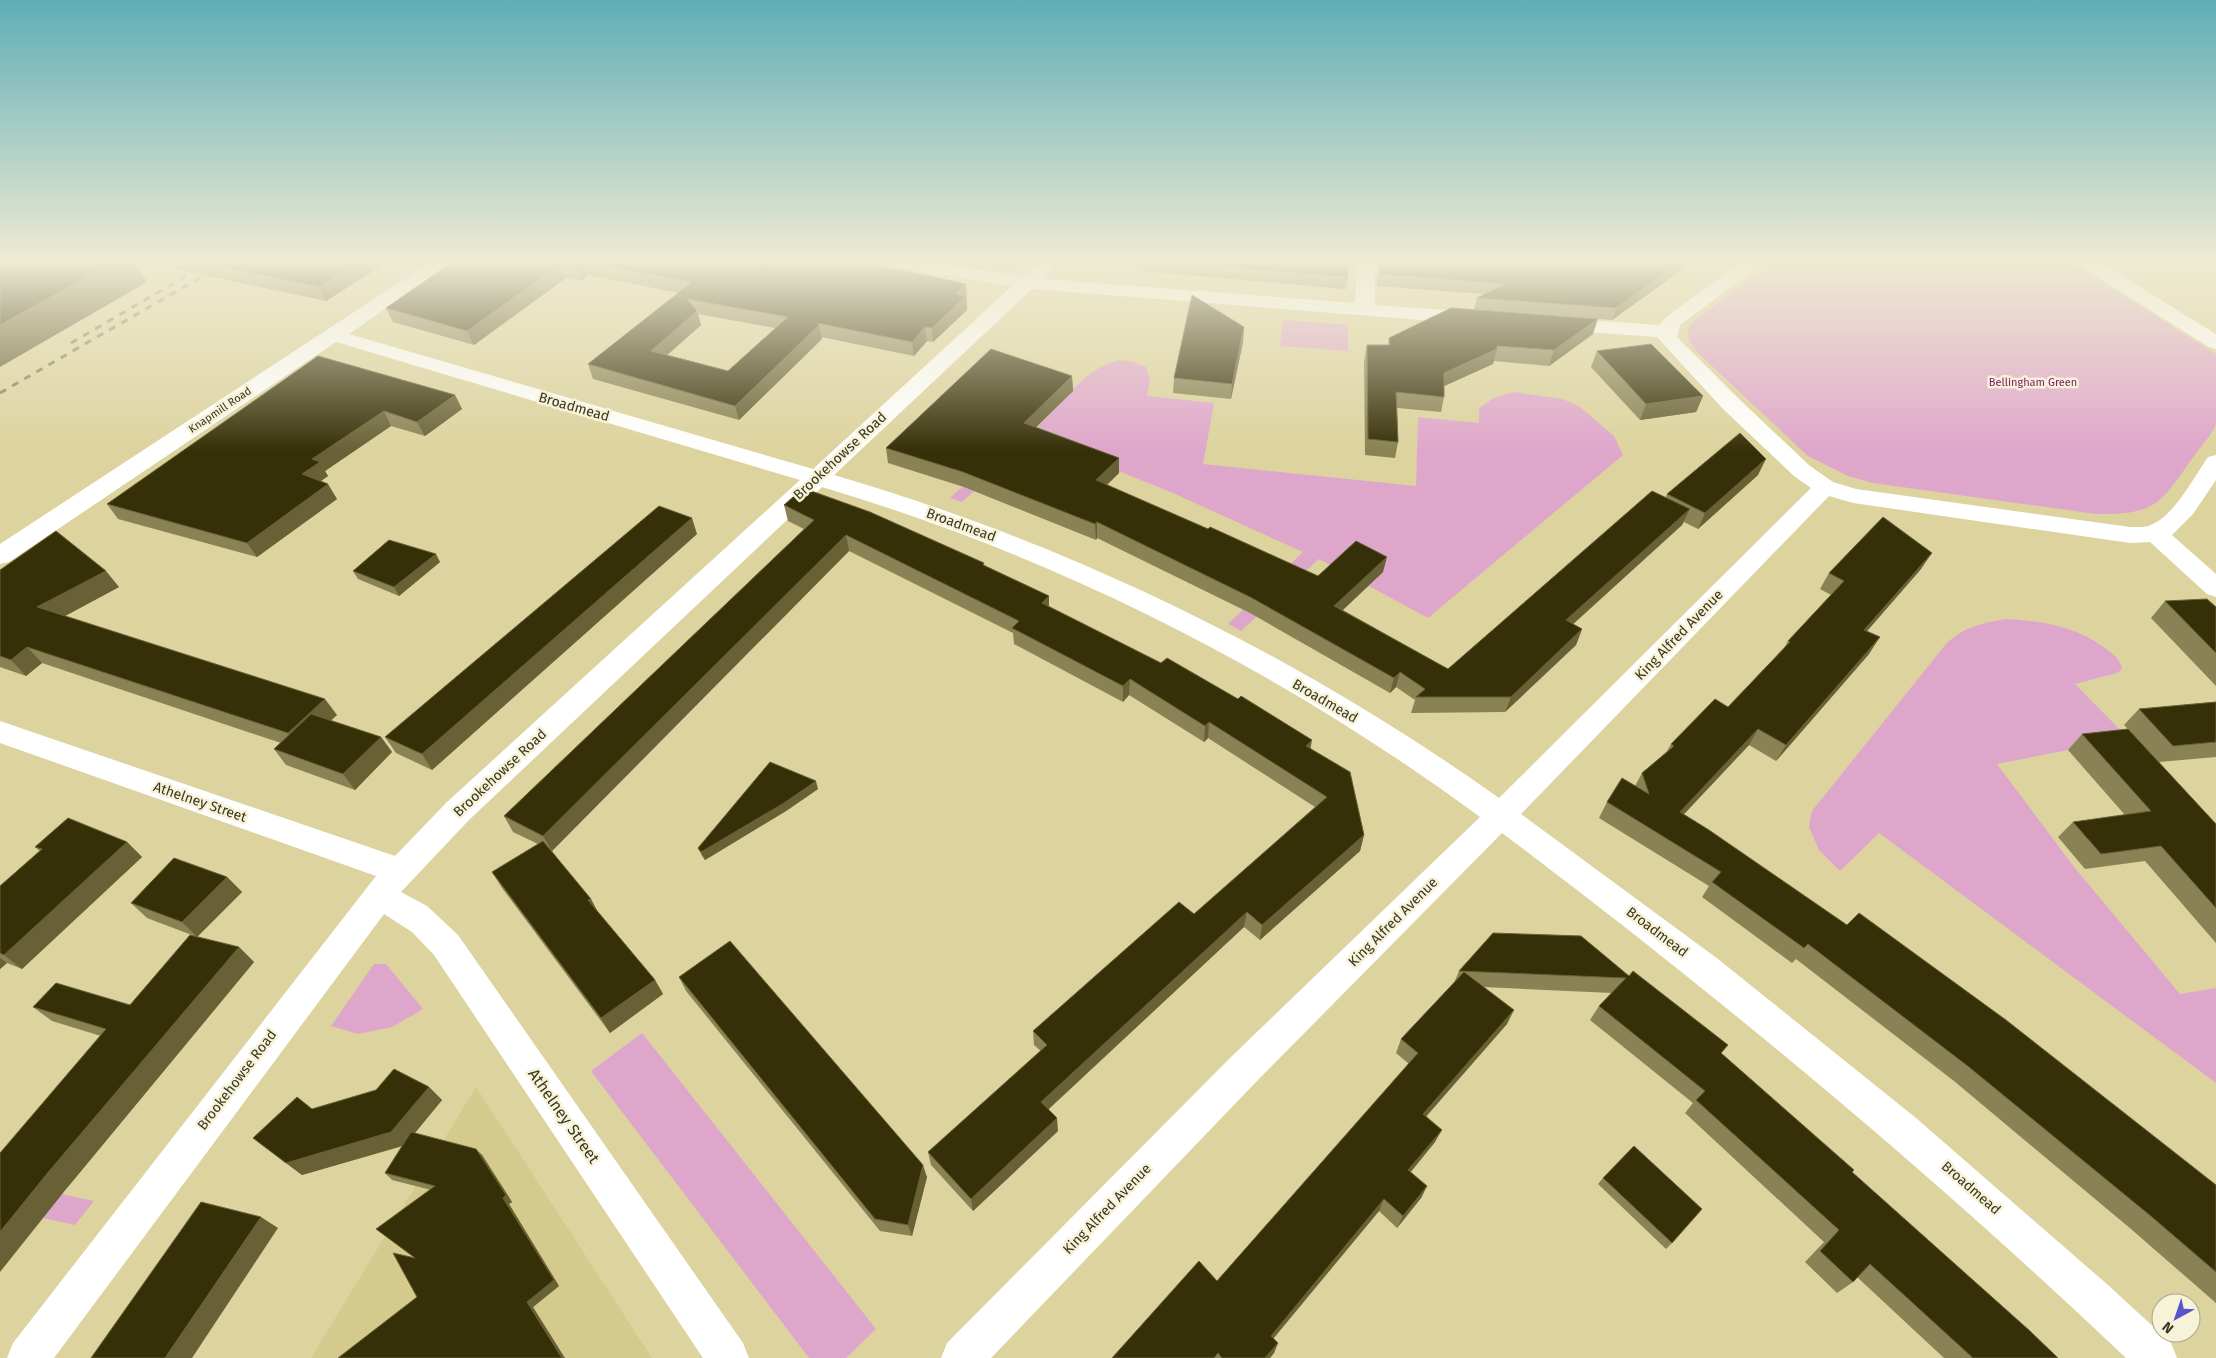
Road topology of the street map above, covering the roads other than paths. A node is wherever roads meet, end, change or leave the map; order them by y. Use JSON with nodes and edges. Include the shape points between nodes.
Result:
{"nodes":[{"id":1,"x":348,"y":324,"type":"edge"},
{"id":2,"x":982,"y":324,"type":"edge"},
{"id":3,"x":1561,"y":324,"type":"edge"},
{"id":4,"x":1671,"y":324,"type":"edge"},
{"id":5,"x":2186,"y":324,"type":"edge"},
{"id":6,"x":1666,"y":332,"type":"junction"},
{"id":7,"x":332,"y":335,"type":"junction"},
{"id":8,"x":2216,"y":343,"type":"edge"},
{"id":9,"x":2216,"y":462,"type":"edge"},
{"id":10,"x":816,"y":478,"type":"junction"},
{"id":11,"x":1825,"y":487,"type":"junction"},
{"id":12,"x":2155,"y":533,"type":"junction"},
{"id":13,"x":0,"y":556,"type":"edge"},
{"id":14,"x":2216,"y":588,"type":"edge"},
{"id":15,"x":0,"y":732,"type":"edge"},
{"id":16,"x":1501,"y":815,"type":"junction"},
{"id":17,"x":389,"y":884,"type":"junction"},
{"id":18,"x":28,"y":1358,"type":"edge"},
{"id":19,"x":728,"y":1358,"type":"edge"},
{"id":20,"x":962,"y":1358,"type":"edge"},
{"id":21,"x":2156,"y":1358,"type":"edge"}],
"edges":[{"from":1,"to":7,"type":"street","name":"Knapmill Road"},
{"from":2,"to":10,"type":"street","name":"Brookehowse Road"},
{"from":3,"to":6,"type":"street"},
{"from":4,"to":6,"type":"street"},
{"from":5,"to":8,"type":"street"},
{"from":6,"to":11,"type":"street","via":[[1671,344],[1731,404],[1802,471]]},
{"from":7,"to":10,"type":"street","name":"Broadmead"},
{"from":7,"to":13,"type":"street","name":"Knapmill Road"},
{"from":9,"to":12,"type":"street","via":[[2170,525]]},
{"from":10,"to":16,"type":"street","name":"Broadmead","via":[[990,535],[1185,623],[1364,723]]},
{"from":10,"to":17,"type":"street","name":"Brookehowse Road","via":[[458,811]]},
{"from":11,"to":12,"type":"street","via":[[1853,496],[2013,520],[2130,536]]},
{"from":11,"to":16,"type":"street","name":"King Alfred Avenue"},
{"from":12,"to":14,"type":"street"},
{"from":15,"to":17,"type":"street","name":"Athelney Street"},
{"from":16,"to":20,"type":"street","name":"King Alfred Avenue","via":[[1242,1070]]},
{"from":16,"to":21,"type":"street","name":"Broadmead","via":[[1753,1005],[1897,1124],[2063,1269]]},
{"from":17,"to":18,"type":"street","name":"Brookehowse Road"},
{"from":17,"to":19,"type":"street","name":"Athelney Street","via":[[395,902],[415,913],[446,945]]}]}
